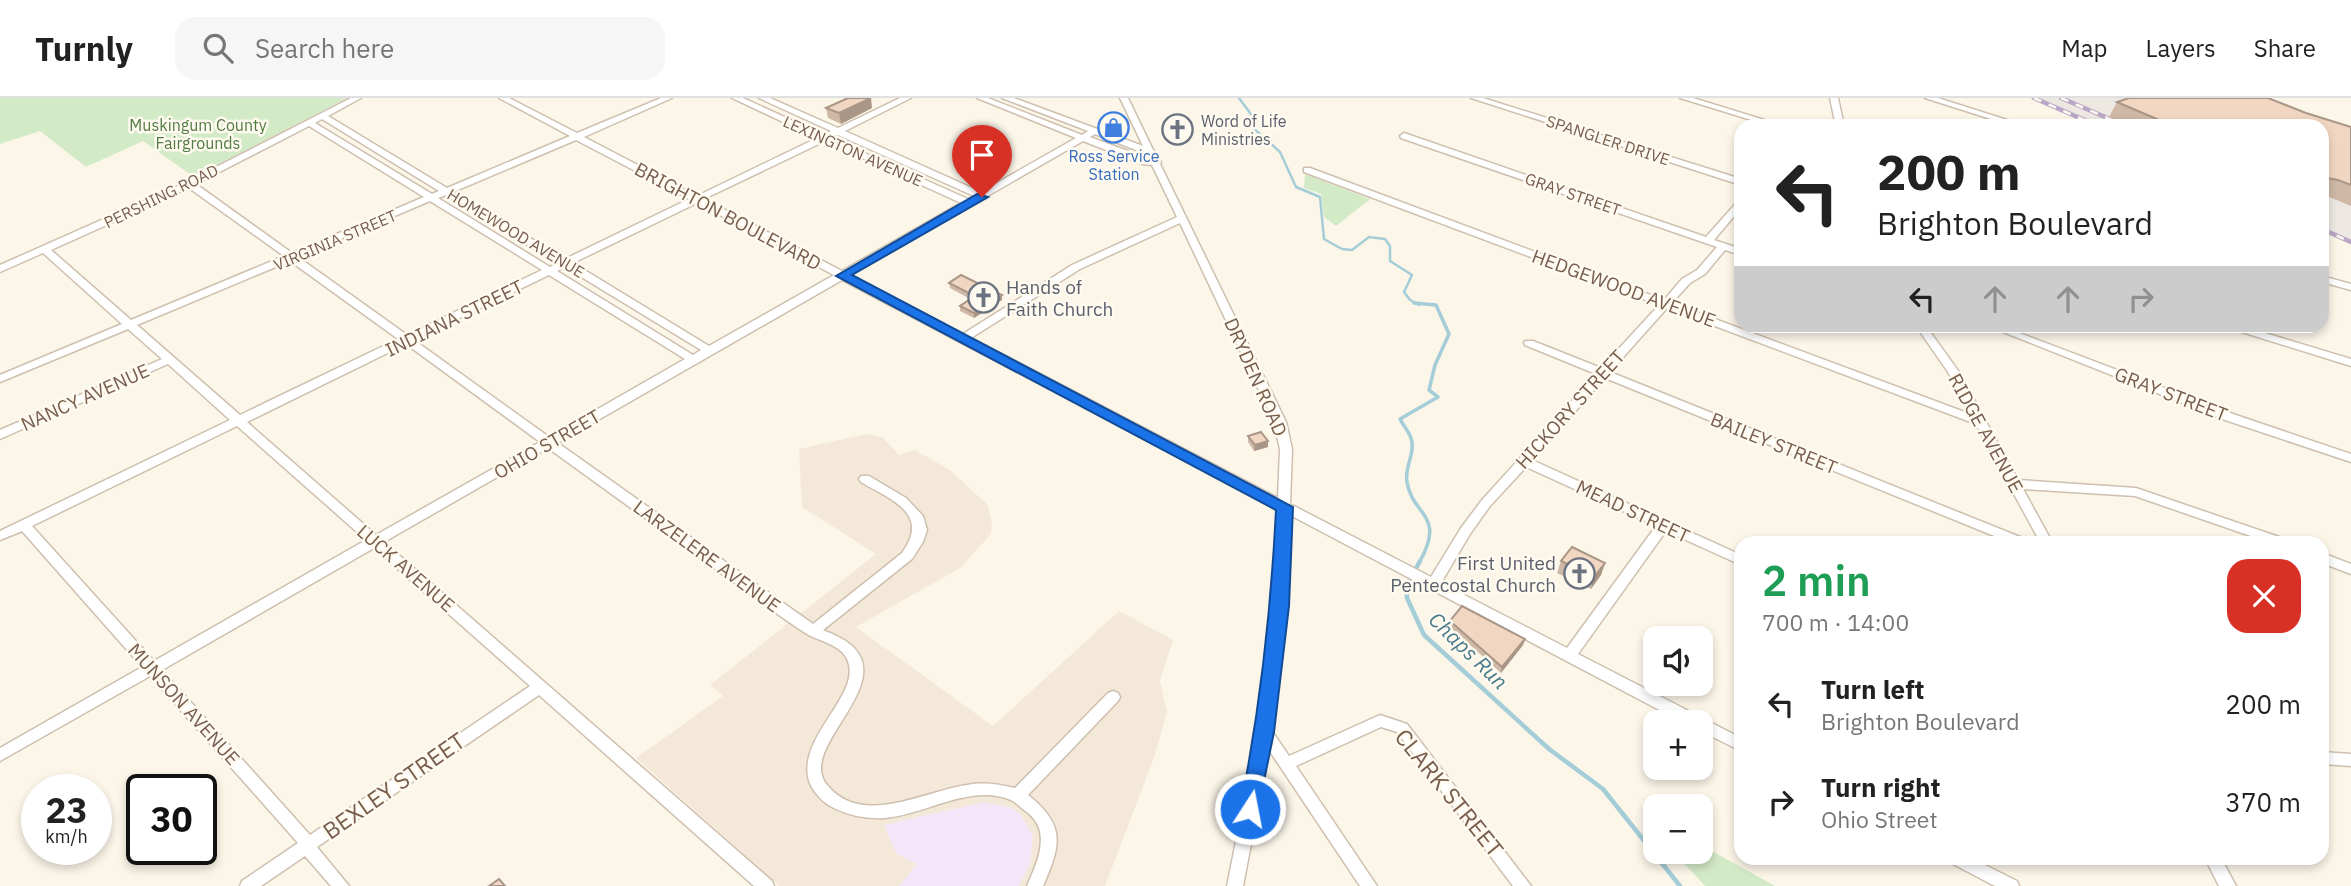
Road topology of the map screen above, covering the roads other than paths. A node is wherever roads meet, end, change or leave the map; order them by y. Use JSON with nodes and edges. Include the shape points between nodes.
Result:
{"nodes":[{"id":1,"x":357,"y":98,"type":"edge"},
{"id":2,"x":503,"y":98,"type":"edge"},
{"id":3,"x":668,"y":98,"type":"edge"},
{"id":4,"x":736,"y":98,"type":"edge"},
{"id":5,"x":763,"y":98,"type":"edge"},
{"id":6,"x":906,"y":98,"type":"edge"},
{"id":7,"x":981,"y":98,"type":"edge"},
{"id":8,"x":1006,"y":98,"type":"edge"},
{"id":9,"x":1124,"y":98,"type":"edge"},
{"id":10,"x":1475,"y":98,"type":"edge"},
{"id":11,"x":1684,"y":98,"type":"edge"},
{"id":12,"x":1834,"y":98,"type":"edge"},
{"id":13,"x":1929,"y":98,"type":"edge"},
{"id":14,"x":322,"y":116,"type":"junction"},
{"id":15,"x":1756,"y":119,"type":"edge"},
{"id":16,"x":1838,"y":119,"type":"edge"},
{"id":17,"x":1999,"y":119,"type":"edge"},
{"id":18,"x":310,"y":123,"type":"junction"},
{"id":19,"x":838,"y":131,"type":"junction"},
{"id":20,"x":1088,"y":135,"type":"junction"},
{"id":21,"x":1404,"y":136,"type":"dead end"},
{"id":22,"x":577,"y":137,"type":"junction"},
{"id":23,"x":824,"y":138,"type":"junction"},
{"id":24,"x":1155,"y":158,"type":"junction"},
{"id":25,"x":1307,"y":170,"type":"dead end"},
{"id":26,"x":1734,"y":180,"type":"edge"},
{"id":27,"x":190,"y":184,"type":"junction"},
{"id":28,"x":449,"y":192,"type":"junction"},
{"id":29,"x":982,"y":197,"type":"junction"},
{"id":30,"x":432,"y":199,"type":"junction"},
{"id":31,"x":697,"y":200,"type":"junction"},
{"id":32,"x":969,"y":203,"type":"junction"},
{"id":33,"x":1734,"y":211,"type":"edge"},
{"id":34,"x":1183,"y":218,"type":"junction"},
{"id":35,"x":1708,"y":241,"type":"junction"},
{"id":36,"x":1723,"y":246,"type":"junction"},
{"id":37,"x":1734,"y":250,"type":"edge"},
{"id":38,"x":46,"y":251,"type":"junction"},
{"id":39,"x":293,"y":257,"type":"junction"},
{"id":40,"x":565,"y":263,"type":"junction"},
{"id":41,"x":0,"y":269,"type":"edge"},
{"id":42,"x":550,"y":271,"type":"junction"},
{"id":43,"x":843,"y":276,"type":"junction"},
{"id":44,"x":2329,"y":281,"type":"edge"},
{"id":45,"x":2351,"y":287,"type":"edge"},
{"id":46,"x":1666,"y":304,"type":"junction"},
{"id":47,"x":131,"y":325,"type":"junction"},
{"id":48,"x":1734,"y":329,"type":"edge"},
{"id":49,"x":1744,"y":333,"type":"edge"},
{"id":50,"x":1927,"y":333,"type":"edge"},
{"id":51,"x":2011,"y":333,"type":"edge"},
{"id":52,"x":2255,"y":333,"type":"edge"},
{"id":53,"x":963,"y":339,"type":"junction"},
{"id":54,"x":408,"y":340,"type":"junction"},
{"id":55,"x":1529,"y":342,"type":"dead end"},
{"id":56,"x":710,"y":351,"type":"junction"},
{"id":57,"x":171,"y":359,"type":"junction"},
{"id":58,"x":694,"y":360,"type":"junction"},
{"id":59,"x":2351,"y":363,"type":"edge"},
{"id":60,"x":1603,"y":373,"type":"junction"},
{"id":61,"x":0,"y":379,"type":"edge"},
{"id":62,"x":239,"y":421,"type":"junction"},
{"id":63,"x":1979,"y":421,"type":"junction"},
{"id":64,"x":0,"y":435,"type":"edge"},
{"id":65,"x":549,"y":442,"type":"junction"},
{"id":66,"x":2351,"y":458,"type":"edge"},
{"id":67,"x":1524,"y":461,"type":"junction"},
{"id":68,"x":865,"y":479,"type":"dead end"},
{"id":69,"x":2014,"y":484,"type":"junction"},
{"id":70,"x":1284,"y":507,"type":"junction"},
{"id":71,"x":23,"y":524,"type":"junction"},
{"id":72,"x":1664,"y":525,"type":"junction"},
{"id":73,"x":0,"y":536,"type":"edge"},
{"id":74,"x":2005,"y":536,"type":"edge"},
{"id":75,"x":2043,"y":536,"type":"edge"},
{"id":76,"x":2263,"y":536,"type":"edge"},
{"id":77,"x":375,"y":541,"type":"junction"},
{"id":78,"x":1734,"y":557,"type":"edge"},
{"id":79,"x":2329,"y":561,"type":"edge"},
{"id":80,"x":2351,"y":569,"type":"edge"},
{"id":81,"x":1428,"y":582,"type":"junction"},
{"id":82,"x":813,"y":631,"type":"junction"},
{"id":83,"x":1569,"y":656,"type":"junction"},
{"id":84,"x":153,"y":668,"type":"junction"},
{"id":85,"x":541,"y":686,"type":"junction"},
{"id":86,"x":1113,"y":697,"type":"dead end"},
{"id":87,"x":1672,"y":710,"type":"edge"},
{"id":88,"x":1713,"y":731,"type":"edge"},
{"id":89,"x":1265,"y":732,"type":"junction"},
{"id":90,"x":1734,"y":742,"type":"edge"},
{"id":91,"x":0,"y":755,"type":"edge"},
{"id":92,"x":2329,"y":758,"type":"edge"},
{"id":93,"x":2351,"y":760,"type":"edge"},
{"id":94,"x":1288,"y":763,"type":"junction"},
{"id":95,"x":1018,"y":795,"type":"junction"},
{"id":96,"x":308,"y":845,"type":"junction"},
{"id":97,"x":1970,"y":865,"type":"edge"},
{"id":98,"x":2217,"y":865,"type":"edge"},
{"id":99,"x":248,"y":886,"type":"edge"},
{"id":100,"x":341,"y":886,"type":"edge"},
{"id":101,"x":766,"y":886,"type":"edge"},
{"id":102,"x":1035,"y":886,"type":"edge"},
{"id":103,"x":1235,"y":886,"type":"edge"},
{"id":104,"x":1369,"y":886,"type":"edge"},
{"id":105,"x":1523,"y":886,"type":"edge"},
{"id":106,"x":2011,"y":886,"type":"edge"},
{"id":107,"x":2228,"y":886,"type":"edge"}],
"edges":[{"from":1,"to":14,"type":"street","name":"PERSHING ROAD"},
{"from":2,"to":22,"type":"street","name":"BRIGHTON BOULEVARD"},
{"from":3,"to":22,"type":"street","name":"VIRGINIA STREET"},
{"from":4,"to":23,"type":"street","name":"LEXINGTON AVENUE"},
{"from":5,"to":19,"type":"street","name":"LEXINGTON AVENUE"},
{"from":6,"to":19,"type":"street","name":"INDIANA STREET"},
{"from":7,"to":20,"type":"street"},
{"from":8,"to":20,"type":"street"},
{"from":9,"to":24,"type":"street","name":"DRYDEN ROAD"},
{"from":10,"to":26,"type":"street","name":"SPANGLER DRIVE"},
{"from":11,"to":15,"type":"street"},
{"from":12,"to":16,"type":"street"},
{"from":13,"to":17,"type":"street"},
{"from":14,"to":18,"type":"street","name":"PERSHING ROAD"},
{"from":14,"to":28,"type":"street","name":"HOMEWOOD AVENUE"},
{"from":18,"to":27,"type":"street","name":"PERSHING ROAD"},
{"from":18,"to":30,"type":"street","name":"HOMEWOOD AVENUE"},
{"from":19,"to":23,"type":"street","name":"INDIANA STREET"},
{"from":19,"to":29,"type":"street","name":"LEXINGTON AVENUE"},
{"from":20,"to":24,"type":"street","via":[[1145,162]]},
{"from":20,"to":29,"type":"street","name":"OHIO STREET"},
{"from":21,"to":35,"type":"street","name":"GRAY STREET"},
{"from":22,"to":28,"type":"street","name":"VIRGINIA STREET"},
{"from":22,"to":31,"type":"street","name":"BRIGHTON BOULEVARD"},
{"from":23,"to":31,"type":"street","name":"INDIANA STREET"},
{"from":23,"to":32,"type":"street","name":"LEXINGTON AVENUE"},
{"from":24,"to":34,"type":"street","name":"DRYDEN ROAD"},
{"from":25,"to":46,"type":"street","name":"HEDGEWOOD AVENUE"},
{"from":27,"to":38,"type":"street","name":"PERSHING ROAD"},
{"from":27,"to":39,"type":"street","name":"LARZELERE AVENUE"},
{"from":28,"to":30,"type":"street","name":"VIRGINIA STREET"},
{"from":28,"to":40,"type":"street","name":"HOMEWOOD AVENUE"},
{"from":29,"to":32,"type":"street","name":"OHIO STREET"},
{"from":30,"to":39,"type":"street","name":"VIRGINIA STREET"},
{"from":30,"to":42,"type":"street","name":"HOMEWOOD AVENUE"},
{"from":31,"to":40,"type":"street","name":"INDIANA STREET"},
{"from":31,"to":43,"type":"street","name":"BRIGHTON BOULEVARD"},
{"from":32,"to":43,"type":"street","name":"OHIO STREET"},
{"from":33,"to":35,"type":"street"},
{"from":34,"to":53,"type":"street","via":[[1076,267]]},
{"from":34,"to":70,"type":"street","name":"DRYDEN ROAD","via":[[1284,433]]},
{"from":35,"to":36,"type":"street","name":"GRAY STREET"},
{"from":36,"to":37,"type":"street","name":"GRAY STREET"},
{"from":36,"to":46,"type":"street","name":"HICKORY STREET"},
{"from":38,"to":41,"type":"street","name":"PERSHING ROAD"},
{"from":38,"to":47,"type":"street","name":"LUCK AVENUE"},
{"from":39,"to":47,"type":"street","name":"VIRGINIA STREET"},
{"from":39,"to":54,"type":"street","name":"LARZELERE AVENUE"},
{"from":40,"to":42,"type":"street","name":"INDIANA STREET"},
{"from":40,"to":56,"type":"street","name":"HOMEWOOD AVENUE"},
{"from":42,"to":54,"type":"street","name":"INDIANA STREET"},
{"from":42,"to":58,"type":"street","name":"HOMEWOOD AVENUE"},
{"from":43,"to":53,"type":"street","name":"BRIGHTON BOULEVARD"},
{"from":43,"to":56,"type":"street","name":"OHIO STREET"},
{"from":44,"to":45,"type":"street"},
{"from":46,"to":48,"type":"street","name":"HEDGEWOOD AVENUE"},
{"from":46,"to":60,"type":"street","name":"HICKORY STREET"},
{"from":47,"to":57,"type":"street","name":"LUCK AVENUE"},
{"from":47,"to":61,"type":"street","name":"VIRGINIA STREET"},
{"from":49,"to":63,"type":"street","name":"HEDGEWOOD AVENUE"},
{"from":50,"to":63,"type":"street","name":"RIDGE AVENUE"},
{"from":51,"to":66,"type":"street","name":"GRAY STREET"},
{"from":52,"to":59,"type":"street"},
{"from":53,"to":70,"type":"street","name":"BRIGHTON BOULEVARD"},
{"from":54,"to":62,"type":"street","name":"INDIANA STREET"},
{"from":54,"to":65,"type":"street","name":"LARZELERE AVENUE"},
{"from":55,"to":60,"type":"street","name":"BAILEY STREET"},
{"from":56,"to":58,"type":"street","name":"OHIO STREET"},
{"from":57,"to":62,"type":"street","name":"LUCK AVENUE"},
{"from":57,"to":64,"type":"street","name":"NANCY AVENUE"},
{"from":58,"to":65,"type":"street","name":"OHIO STREET"},
{"from":60,"to":67,"type":"street","name":"HICKORY STREET"},
{"from":60,"to":74,"type":"street","name":"BAILEY STREET"},
{"from":62,"to":71,"type":"street","name":"INDIANA STREET"},
{"from":62,"to":77,"type":"street","name":"LUCK AVENUE"},
{"from":63,"to":69,"type":"street","name":"RIDGE AVENUE"},
{"from":65,"to":77,"type":"street","name":"OHIO STREET"},
{"from":65,"to":82,"type":"street","name":"LARZELERE AVENUE"},
{"from":67,"to":72,"type":"street","name":"MEAD STREET"},
{"from":67,"to":81,"type":"street","name":"HICKORY STREET"},
{"from":68,"to":82,"type":"street","via":[[915,513],[921,532],[917,545]]},
{"from":69,"to":75,"type":"street","name":"RIDGE AVENUE"},
{"from":69,"to":76,"type":"street","via":[[2136,492]]},
{"from":70,"to":81,"type":"street","name":"BRIGHTON BOULEVARD"},
{"from":70,"to":89,"type":"street","name":"DRYDEN ROAD","via":[[1280,606]]},
{"from":71,"to":73,"type":"street","name":"INDIANA STREET"},
{"from":71,"to":84,"type":"street","name":"MUNSON AVENUE"},
{"from":72,"to":78,"type":"street","name":"MEAD STREET"},
{"from":72,"to":83,"type":"street"},
{"from":77,"to":84,"type":"street","name":"OHIO STREET"},
{"from":77,"to":85,"type":"street","name":"LUCK AVENUE"},
{"from":79,"to":80,"type":"street"},
{"from":81,"to":83,"type":"street","name":"BRIGHTON BOULEVARD"},
{"from":82,"to":95,"type":"street","name":"LARZELERE AVENUE","via":[[848,650],[857,674],[815,760],[818,783],[835,803],[879,812],[993,788]]},
{"from":83,"to":87,"type":"street","name":"BRIGHTON BOULEVARD"},
{"from":84,"to":91,"type":"street","name":"OHIO STREET"},
{"from":84,"to":96,"type":"street","name":"MUNSON AVENUE"},
{"from":85,"to":96,"type":"street","name":"BEXLEY STREET"},
{"from":85,"to":101,"type":"street","name":"LUCK AVENUE"},
{"from":86,"to":95,"type":"street"},
{"from":88,"to":90,"type":"street","name":"BRIGHTON BOULEVARD"},
{"from":89,"to":94,"type":"street"},
{"from":89,"to":103,"type":"street","name":"DRYDEN ROAD"},
{"from":92,"to":93,"type":"street"},
{"from":94,"to":104,"type":"street"},
{"from":94,"to":105,"type":"street","name":"CLARK STREET","via":[[1380,721],[1391,722],[1402,728]]},
{"from":95,"to":102,"type":"street","via":[[1047,824],[1048,858]]},
{"from":96,"to":99,"type":"street","name":"BEXLEY STREET"},
{"from":96,"to":100,"type":"street","name":"MUNSON AVENUE"},
{"from":97,"to":106,"type":"street"},
{"from":98,"to":107,"type":"street"}]}
